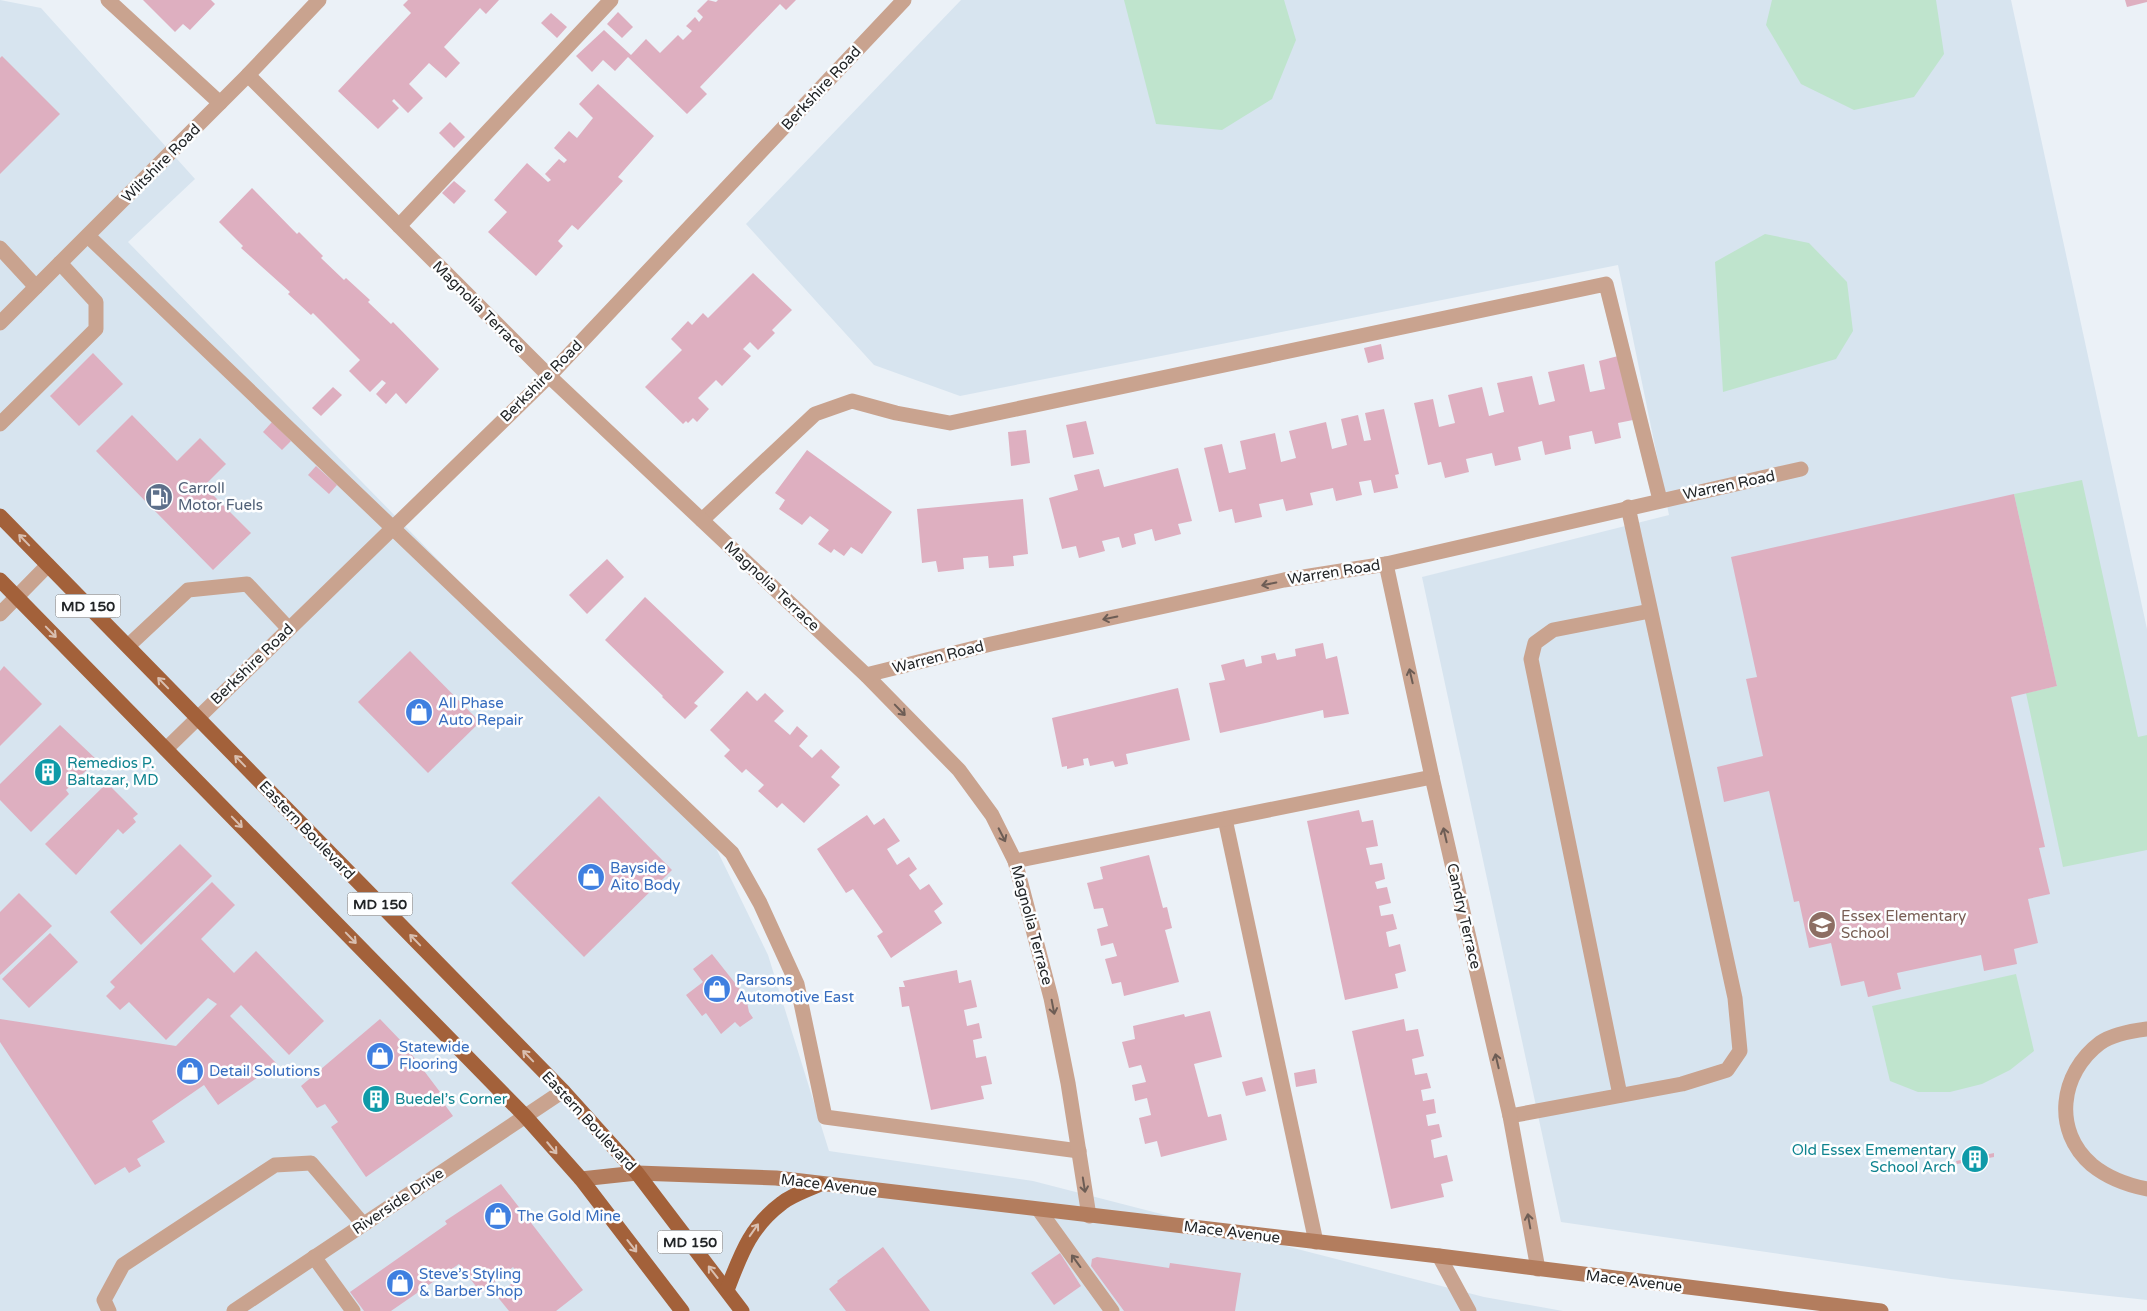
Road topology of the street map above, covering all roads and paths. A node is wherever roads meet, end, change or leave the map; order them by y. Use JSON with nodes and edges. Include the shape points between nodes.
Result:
{"nodes":[{"id":1,"x":108,"y":0,"type":"edge"},
{"id":2,"x":319,"y":0,"type":"edge"},
{"id":3,"x":611,"y":0,"type":"edge"},
{"id":4,"x":904,"y":0,"type":"edge"},
{"id":5,"x":248,"y":75,"type":"junction"},
{"id":6,"x":220,"y":103,"type":"junction"},
{"id":7,"x":399,"y":226,"type":"junction"},
{"id":8,"x":88,"y":236,"type":"junction"},
{"id":9,"x":0,"y":248,"type":"edge"},
{"id":10,"x":60,"y":263,"type":"junction"},
{"id":11,"x":36,"y":287,"type":"junction"},
{"id":12,"x":0,"y":323,"type":"edge"},
{"id":13,"x":549,"y":376,"type":"junction"},
{"id":14,"x":0,"y":424,"type":"edge"},
{"id":15,"x":1801,"y":469,"type":"dead end"},
{"id":16,"x":1660,"y":500,"type":"junction"},
{"id":17,"x":1628,"y":507,"type":"junction"},
{"id":18,"x":0,"y":516,"type":"edge"},
{"id":19,"x":702,"y":520,"type":"junction"},
{"id":20,"x":393,"y":527,"type":"junction"},
{"id":21,"x":1386,"y":564,"type":"junction"},
{"id":22,"x":48,"y":565,"type":"junction"},
{"id":23,"x":0,"y":580,"type":"edge"},
{"id":24,"x":17,"y":597,"type":"junction"},
{"id":25,"x":1650,"y":611,"type":"junction"},
{"id":26,"x":0,"y":614,"type":"edge"},
{"id":27,"x":288,"y":629,"type":"junction"},
{"id":28,"x":128,"y":646,"type":"junction"},
{"id":29,"x":866,"y":675,"type":"junction"},
{"id":30,"x":197,"y":718,"type":"junction"},
{"id":31,"x":166,"y":749,"type":"junction"},
{"id":32,"x":1432,"y":777,"type":"junction"},
{"id":33,"x":1224,"y":819,"type":"junction"},
{"id":34,"x":1015,"y":861,"type":"junction"},
{"id":35,"x":2147,"y":1029,"type":"edge"},
{"id":36,"x":563,"y":1091,"type":"junction"},
{"id":37,"x":1620,"y":1095,"type":"junction"},
{"id":38,"x":525,"y":1116,"type":"junction"},
{"id":39,"x":1510,"y":1116,"type":"junction"},
{"id":40,"x":1079,"y":1152,"type":"junction"},
{"id":41,"x":637,"y":1173,"type":"junction"},
{"id":42,"x":581,"y":1179,"type":"junction"},
{"id":43,"x":820,"y":1184,"type":"junction"},
{"id":44,"x":2147,"y":1189,"type":"edge"},
{"id":45,"x":1039,"y":1210,"type":"junction"},
{"id":46,"x":1090,"y":1216,"type":"junction"},
{"id":47,"x":363,"y":1224,"type":"junction"},
{"id":48,"x":1316,"y":1242,"type":"junction"},
{"id":49,"x":1439,"y":1256,"type":"junction"},
{"id":50,"x":314,"y":1257,"type":"junction"},
{"id":51,"x":1538,"y":1269,"type":"junction"},
{"id":52,"x":727,"y":1290,"type":"junction"},
{"id":53,"x":1108,"y":1306,"type":"edge"},
{"id":54,"x":1819,"y":1307,"type":"edge"},
{"id":55,"x":109,"y":1311,"type":"edge"},
{"id":56,"x":234,"y":1311,"type":"edge"},
{"id":57,"x":353,"y":1311,"type":"edge"},
{"id":58,"x":682,"y":1311,"type":"edge"},
{"id":59,"x":742,"y":1311,"type":"edge"},
{"id":60,"x":1469,"y":1311,"type":"edge"},
{"id":61,"x":1881,"y":1311,"type":"edge"}],
"edges":[{"from":1,"to":6,"type":"street"},
{"from":2,"to":5,"type":"street","name":"Wiltshire Road"},
{"from":3,"to":7,"type":"street"},
{"from":4,"to":13,"type":"street","name":"Berkshire Road"},
{"from":5,"to":6,"type":"street","name":"Wiltshire Road"},
{"from":5,"to":7,"type":"street","name":"Magnolia Terrace"},
{"from":6,"to":8,"type":"street","name":"Wiltshire Road"},
{"from":7,"to":13,"type":"street","name":"Magnolia Terrace"},
{"from":8,"to":10,"type":"street","name":"Wiltshire Road"},
{"from":8,"to":20,"type":"street"},
{"from":9,"to":11,"type":"street"},
{"from":10,"to":11,"type":"street","name":"Wiltshire Road"},
{"from":10,"to":14,"type":"street","via":[[96,302],[96,329]]},
{"from":11,"to":12,"type":"street","name":"Wiltshire Road"},
{"from":13,"to":19,"type":"street","name":"Magnolia Terrace"},
{"from":13,"to":20,"type":"street","name":"Berkshire Road"},
{"from":15,"to":16,"type":"street","name":"Warren Road"},
{"from":16,"to":17,"type":"street","name":"Warren Road"},
{"from":16,"to":19,"type":"street","via":[[1606,284],[950,423],[852,401],[815,414]]},
{"from":17,"to":21,"type":"street","name":"Warren Road"},
{"from":17,"to":25,"type":"street"},
{"from":22,"to":18,"type":"main road","name":"Eastern Boulevard","number":"MD 150","one_way":true},
{"from":19,"to":29,"type":"street","name":"Magnolia Terrace"},
{"from":20,"to":27,"type":"street","name":"Berkshire Road"},
{"from":20,"to":40,"type":"street","via":[[732,853],[760,903],[797,984],[825,1117]]},
{"from":21,"to":29,"type":"street","name":"Warren Road","one_way":true,"via":[[1284,580],[991,644]]},
{"from":32,"to":21,"type":"street","name":"Candry Terrace","one_way":true},
{"from":22,"to":24,"type":"street"},
{"from":22,"to":28,"type":"main road","name":"Eastern Boulevard","number":"MD 150"},
{"from":23,"to":24,"type":"main road","number":"MD 150"},
{"from":24,"to":26,"type":"street"},
{"from":24,"to":31,"type":"main road","number":"MD 150","one_way":true},
{"from":25,"to":37,"type":"street","via":[[1553,630],[1535,643],[1532,659]]},
{"from":25,"to":37,"type":"street","via":[[1735,998],[1740,1051],[1727,1070],[1682,1084]]},
{"from":27,"to":28,"type":"street","via":[[247,584],[188,590]]},
{"from":27,"to":30,"type":"street","name":"Berkshire Road"},
{"from":30,"to":28,"type":"main road","name":"Eastern Boulevard","number":"MD 150","one_way":true},
{"from":29,"to":34,"type":"street","name":"Magnolia Terrace","one_way":true,"via":[[959,770],[992,815]]},
{"from":30,"to":31,"type":"street","name":"Berkshire Road"},
{"from":36,"to":30,"type":"main road","name":"Eastern Boulevard","number":"MD 150","one_way":true},
{"from":31,"to":38,"type":"main road","number":"MD 150","one_way":true},
{"from":32,"to":33,"type":"street"},
{"from":39,"to":32,"type":"street","name":"Candry Terrace","one_way":true},
{"from":33,"to":34,"type":"street"},
{"from":33,"to":48,"type":"street"},
{"from":34,"to":40,"type":"street","name":"Magnolia Terrace","one_way":true,"via":[[1052,998]]},
{"from":35,"to":44,"type":"street","via":[[2126,1032],[2102,1042],[2085,1056],[2074,1072],[2066,1094],[2066,1121],[2075,1143],[2090,1164],[2109,1177]]},
{"from":36,"to":38,"type":"street","name":"Riverside Drive"},
{"from":36,"to":41,"type":"main road","name":"Eastern Boulevard","number":"MD 150"},
{"from":37,"to":39,"type":"street"},
{"from":38,"to":42,"type":"main road","number":"MD 150","one_way":true},
{"from":38,"to":47,"type":"street","name":"Riverside Drive"},
{"from":51,"to":39,"type":"street","name":"Candry Terrace","one_way":true},
{"from":40,"to":46,"type":"street","name":"Magnolia Terrace","one_way":true},
{"from":41,"to":42,"type":"main road","name":"Mace Avenue"},
{"from":41,"to":43,"type":"main road","name":"Mace Avenue","via":[[776,1178]]},
{"from":52,"to":41,"type":"main road","name":"Eastern Boulevard","number":"MD 150","one_way":true},
{"from":42,"to":58,"type":"main road","number":"MD 150","one_way":true},
{"from":43,"to":45,"type":"main road","name":"Mace Avenue"},
{"from":52,"to":43,"type":"main road","one_way":true,"via":[[747,1241],[758,1224],[783,1202]]},
{"from":45,"to":46,"type":"main road","name":"Mace Avenue"},
{"from":53,"to":45,"type":"street","one_way":true},
{"from":46,"to":48,"type":"main road","name":"Mace Avenue"},
{"from":47,"to":50,"type":"street","name":"Riverside Drive"},
{"from":47,"to":55,"type":"street","via":[[311,1163],[275,1165],[123,1266],[104,1300]]},
{"from":48,"to":49,"type":"main road","name":"Mace Avenue"},
{"from":49,"to":51,"type":"main road","name":"Mace Avenue"},
{"from":49,"to":60,"type":"street"},
{"from":50,"to":56,"type":"street","name":"Riverside Drive"},
{"from":50,"to":57,"type":"street"},
{"from":51,"to":54,"type":"main road","name":"Mace Avenue"},
{"from":52,"to":59,"type":"main road","name":"Eastern Boulevard","number":"MD 150"},
{"from":54,"to":61,"type":"main road","name":"Mace Avenue"}]}
